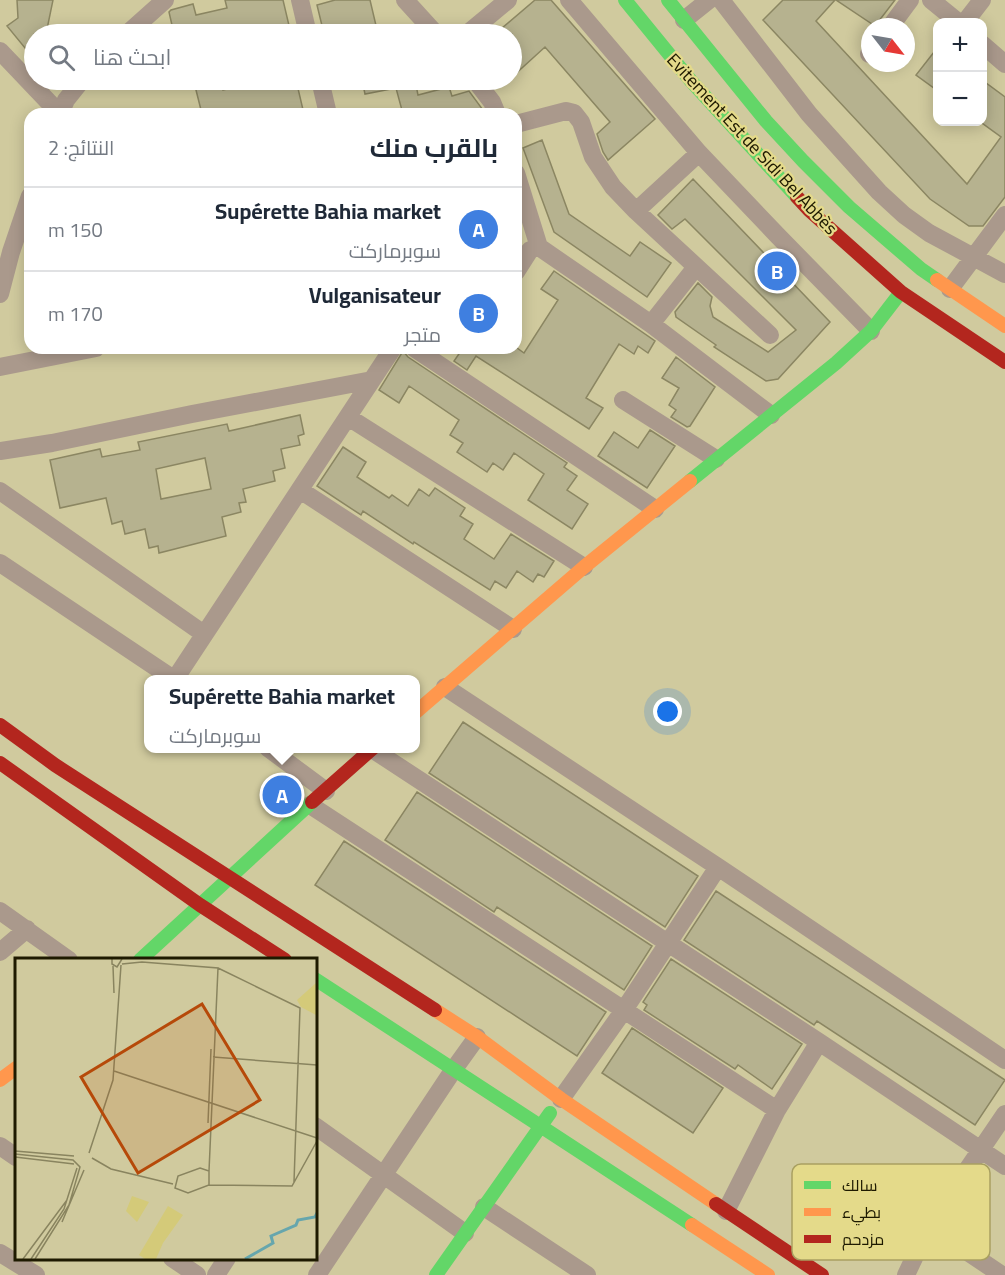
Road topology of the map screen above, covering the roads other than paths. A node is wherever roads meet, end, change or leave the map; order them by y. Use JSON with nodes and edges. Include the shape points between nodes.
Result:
{"nodes":[{"id":1,"x":165,"y":0,"type":"edge"},
{"id":2,"x":300,"y":0,"type":"edge"},
{"id":3,"x":405,"y":0,"type":"edge"},
{"id":4,"x":508,"y":0,"type":"edge"},
{"id":5,"x":569,"y":0,"type":"edge"},
{"id":6,"x":624,"y":0,"type":"edge"},
{"id":7,"x":668,"y":0,"type":"edge"},
{"id":8,"x":709,"y":0,"type":"edge"},
{"id":9,"x":722,"y":0,"type":"edge"},
{"id":10,"x":910,"y":0,"type":"edge"},
{"id":11,"x":931,"y":0,"type":"edge"},
{"id":12,"x":982,"y":0,"type":"edge"},
{"id":13,"x":897,"y":18,"type":"edge"},
{"id":14,"x":953,"y":18,"type":"edge"},
{"id":15,"x":968,"y":18,"type":"edge"},
{"id":16,"x":684,"y":20,"type":"junction"},
{"id":17,"x":138,"y":24,"type":"edge"},
{"id":18,"x":306,"y":24,"type":"edge"},
{"id":19,"x":427,"y":24,"type":"edge"},
{"id":20,"x":479,"y":24,"type":"edge"},
{"id":21,"x":987,"y":48,"type":"edge"},
{"id":22,"x":0,"y":51,"type":"edge"},
{"id":23,"x":1005,"y":64,"type":"edge"},
{"id":24,"x":24,"y":76,"type":"edge"},
{"id":25,"x":37,"y":90,"type":"edge"},
{"id":26,"x":74,"y":90,"type":"edge"},
{"id":27,"x":322,"y":90,"type":"edge"},
{"id":28,"x":483,"y":90,"type":"edge"},
{"id":29,"x":54,"y":108,"type":"edge"},
{"id":30,"x":63,"y":108,"type":"edge"},
{"id":31,"x":327,"y":108,"type":"edge"},
{"id":32,"x":494,"y":108,"type":"edge"},
{"id":33,"x":522,"y":122,"type":"edge"},
{"id":34,"x":699,"y":153,"type":"junction"},
{"id":35,"x":636,"y":211,"type":"junction"},
{"id":36,"x":522,"y":212,"type":"edge"},
{"id":37,"x":24,"y":213,"type":"edge"},
{"id":38,"x":1005,"y":215,"type":"edge"},
{"id":39,"x":528,"y":251,"type":"edge"},
{"id":40,"x":974,"y":257,"type":"junction"},
{"id":41,"x":696,"y":267,"type":"junction"},
{"id":42,"x":1005,"y":274,"type":"edge"},
{"id":43,"x":950,"y":289,"type":"junction"},
{"id":44,"x":901,"y":292,"type":"junction"},
{"id":45,"x":0,"y":294,"type":"edge"},
{"id":46,"x":651,"y":324,"type":"junction"},
{"id":47,"x":1005,"y":326,"type":"edge"},
{"id":48,"x":871,"y":331,"type":"junction"},
{"id":49,"x":770,"y":335,"type":"dead end"},
{"id":50,"x":66,"y":354,"type":"edge"},
{"id":51,"x":389,"y":354,"type":"edge"},
{"id":52,"x":423,"y":354,"type":"edge"},
{"id":53,"x":1005,"y":362,"type":"edge"},
{"id":54,"x":0,"y":367,"type":"edge"},
{"id":55,"x":372,"y":380,"type":"junction"},
{"id":56,"x":623,"y":400,"type":"dead end"},
{"id":57,"x":771,"y":415,"type":"junction"},
{"id":58,"x":348,"y":417,"type":"junction"},
{"id":59,"x":0,"y":451,"type":"edge"},
{"id":60,"x":716,"y":459,"type":"junction"},
{"id":61,"x":300,"y":490,"type":"junction"},
{"id":62,"x":0,"y":491,"type":"edge"},
{"id":63,"x":655,"y":509,"type":"junction"},
{"id":64,"x":0,"y":563,"type":"edge"},
{"id":65,"x":584,"y":567,"type":"junction"},
{"id":66,"x":513,"y":629,"type":"junction"},
{"id":67,"x":204,"y":634,"type":"junction"},
{"id":68,"x":169,"y":675,"type":"edge"},
{"id":69,"x":178,"y":675,"type":"edge"},
{"id":70,"x":445,"y":687,"type":"junction"},
{"id":71,"x":420,"y":709,"type":"edge"},
{"id":72,"x":0,"y":725,"type":"edge"},
{"id":73,"x":275,"y":753,"type":"edge"},
{"id":74,"x":368,"y":753,"type":"edge"},
{"id":75,"x":378,"y":753,"type":"edge"},
{"id":76,"x":0,"y":763,"type":"edge"},
{"id":77,"x":326,"y":791,"type":"junction"},
{"id":78,"x":310,"y":805,"type":"junction"},
{"id":79,"x":718,"y":867,"type":"junction"},
{"id":80,"x":228,"y":878,"type":"junction"},
{"id":81,"x":200,"y":905,"type":"junction"},
{"id":82,"x":0,"y":911,"type":"edge"},
{"id":83,"x":27,"y":929,"type":"junction"},
{"id":84,"x":668,"y":943,"type":"junction"},
{"id":85,"x":0,"y":952,"type":"edge"},
{"id":86,"x":66,"y":958,"type":"edge"},
{"id":87,"x":142,"y":958,"type":"edge"},
{"id":88,"x":282,"y":958,"type":"edge"},
{"id":89,"x":316,"y":980,"type":"edge"},
{"id":90,"x":624,"y":1010,"type":"junction"},
{"id":91,"x":477,"y":1037,"type":"junction"},
{"id":92,"x":819,"y":1042,"type":"junction"},
{"id":93,"x":1005,"y":1060,"type":"edge"},
{"id":94,"x":15,"y":1069,"type":"edge"},
{"id":95,"x":454,"y":1069,"type":"junction"},
{"id":96,"x":0,"y":1080,"type":"edge"},
{"id":97,"x":561,"y":1099,"type":"junction"},
{"id":98,"x":777,"y":1110,"type":"junction"},
{"id":99,"x":1005,"y":1114,"type":"edge"},
{"id":100,"x":540,"y":1125,"type":"junction"},
{"id":101,"x":316,"y":1127,"type":"edge"},
{"id":102,"x":0,"y":1146,"type":"edge"},
{"id":103,"x":980,"y":1150,"type":"junction"},
{"id":104,"x":15,"y":1156,"type":"edge"},
{"id":105,"x":971,"y":1164,"type":"edge"},
{"id":106,"x":1005,"y":1166,"type":"edge"},
{"id":107,"x":383,"y":1175,"type":"junction"},
{"id":108,"x":484,"y":1207,"type":"junction"},
{"id":109,"x":726,"y":1211,"type":"junction"},
{"id":110,"x":465,"y":1233,"type":"junction"},
{"id":111,"x":0,"y":1253,"type":"edge"},
{"id":112,"x":792,"y":1255,"type":"edge"},
{"id":113,"x":175,"y":1260,"type":"edge"},
{"id":114,"x":226,"y":1260,"type":"edge"},
{"id":115,"x":800,"y":1260,"type":"edge"},
{"id":116,"x":913,"y":1260,"type":"edge"},
{"id":117,"x":980,"y":1260,"type":"edge"},
{"id":118,"x":36,"y":1275,"type":"edge"},
{"id":119,"x":197,"y":1275,"type":"edge"},
{"id":120,"x":216,"y":1275,"type":"edge"},
{"id":121,"x":317,"y":1275,"type":"edge"},
{"id":122,"x":436,"y":1275,"type":"edge"},
{"id":123,"x":587,"y":1275,"type":"edge"},
{"id":124,"x":768,"y":1275,"type":"edge"},
{"id":125,"x":822,"y":1275,"type":"edge"},
{"id":126,"x":906,"y":1275,"type":"edge"},
{"id":127,"x":1002,"y":1275,"type":"edge"}],
"edges":[{"from":1,"to":17,"type":"street"},
{"from":2,"to":18,"type":"street"},
{"from":3,"to":19,"type":"street"},
{"from":4,"to":20,"type":"street"},
{"from":5,"to":34,"type":"street"},
{"from":6,"to":44,"type":"main road","name":"Evitement Est de Sidi Bel Abbès","via":[[801,202]]},
{"from":7,"to":16,"type":"main road","name":"Evitement Est de Sidi Bel Abbès"},
{"from":8,"to":16,"type":"street"},
{"from":9,"to":40,"type":"street","via":[[809,114],[879,192],[929,233]]},
{"from":10,"to":13,"type":"street"},
{"from":11,"to":14,"type":"street"},
{"from":12,"to":15,"type":"street"},
{"from":16,"to":43,"type":"main road","name":"Evitement Est de Sidi Bel Abbès","via":[[803,161],[885,239]]},
{"from":21,"to":23,"type":"street"},
{"from":22,"to":24,"type":"street"},
{"from":25,"to":29,"type":"street"},
{"from":26,"to":30,"type":"street"},
{"from":27,"to":31,"type":"street"},
{"from":28,"to":32,"type":"street"},
{"from":33,"to":35,"type":"street","via":[[566,111],[574,113],[600,169]]},
{"from":34,"to":35,"type":"street"},
{"from":34,"to":48,"type":"street"},
{"from":35,"to":41,"type":"street"},
{"from":36,"to":39,"type":"street"},
{"from":37,"to":45,"type":"street"},
{"from":38,"to":40,"type":"street"},
{"from":39,"to":46,"type":"street"},
{"from":40,"to":42,"type":"street"},
{"from":40,"to":43,"type":"street"},
{"from":41,"to":46,"type":"street"},
{"from":41,"to":49,"type":"street"},
{"from":43,"to":47,"type":"main road","name":"Evitement Est de Sidi Bel Abbès"},
{"from":44,"to":48,"type":"main road"},
{"from":44,"to":53,"type":"main road","name":"Evitement Est de Sidi Bel Abbès"},
{"from":46,"to":57,"type":"street"},
{"from":48,"to":57,"type":"main road"},
{"from":50,"to":54,"type":"street"},
{"from":51,"to":55,"type":"street"},
{"from":52,"to":63,"type":"street"},
{"from":55,"to":58,"type":"street"},
{"from":55,"to":59,"type":"street"},
{"from":56,"to":60,"type":"street"},
{"from":57,"to":60,"type":"main road"},
{"from":58,"to":61,"type":"street"},
{"from":58,"to":65,"type":"street"},
{"from":60,"to":63,"type":"main road"},
{"from":61,"to":66,"type":"street"},
{"from":61,"to":67,"type":"street"},
{"from":62,"to":67,"type":"street"},
{"from":63,"to":65,"type":"main road"},
{"from":64,"to":68,"type":"street"},
{"from":65,"to":66,"type":"main road"},
{"from":66,"to":70,"type":"main road"},
{"from":67,"to":69,"type":"street"},
{"from":70,"to":71,"type":"main road"},
{"from":70,"to":79,"type":"street"},
{"from":72,"to":80,"type":"main road"},
{"from":73,"to":77,"type":"street"},
{"from":74,"to":77,"type":"main road"},
{"from":75,"to":84,"type":"street"},
{"from":76,"to":81,"type":"main road"},
{"from":77,"to":78,"type":"main road"},
{"from":78,"to":80,"type":"main road"},
{"from":78,"to":90,"type":"street"},
{"from":79,"to":84,"type":"street"},
{"from":79,"to":93,"type":"street"},
{"from":80,"to":81,"type":"main road"},
{"from":80,"to":91,"type":"main road"},
{"from":81,"to":87,"type":"main road"},
{"from":81,"to":88,"type":"main road"},
{"from":82,"to":83,"type":"street"},
{"from":83,"to":85,"type":"street"},
{"from":83,"to":86,"type":"street"},
{"from":84,"to":90,"type":"street"},
{"from":84,"to":92,"type":"street"},
{"from":89,"to":95,"type":"main road"},
{"from":90,"to":97,"type":"street"},
{"from":90,"to":98,"type":"street"},
{"from":91,"to":95,"type":"street"},
{"from":91,"to":97,"type":"main road"},
{"from":92,"to":98,"type":"street"},
{"from":92,"to":103,"type":"street"},
{"from":94,"to":96,"type":"main road"},
{"from":95,"to":100,"type":"main road"},
{"from":95,"to":107,"type":"street"},
{"from":97,"to":100,"type":"main road"},
{"from":97,"to":109,"type":"main road"},
{"from":98,"to":109,"type":"street"},
{"from":99,"to":103,"type":"street"},
{"from":100,"to":108,"type":"main road"},
{"from":100,"to":124,"type":"main road"},
{"from":101,"to":107,"type":"street"},
{"from":102,"to":104,"type":"street"},
{"from":103,"to":105,"type":"street"},
{"from":103,"to":106,"type":"street"},
{"from":107,"to":110,"type":"street"},
{"from":107,"to":121,"type":"street"},
{"from":108,"to":110,"type":"main road"},
{"from":108,"to":123,"type":"street"},
{"from":109,"to":112,"type":"main road"},
{"from":110,"to":122,"type":"main road"},
{"from":111,"to":118,"type":"street"},
{"from":113,"to":119,"type":"street"},
{"from":114,"to":120,"type":"street"},
{"from":115,"to":125,"type":"main road"},
{"from":116,"to":126,"type":"street"},
{"from":117,"to":127,"type":"street"}]}
